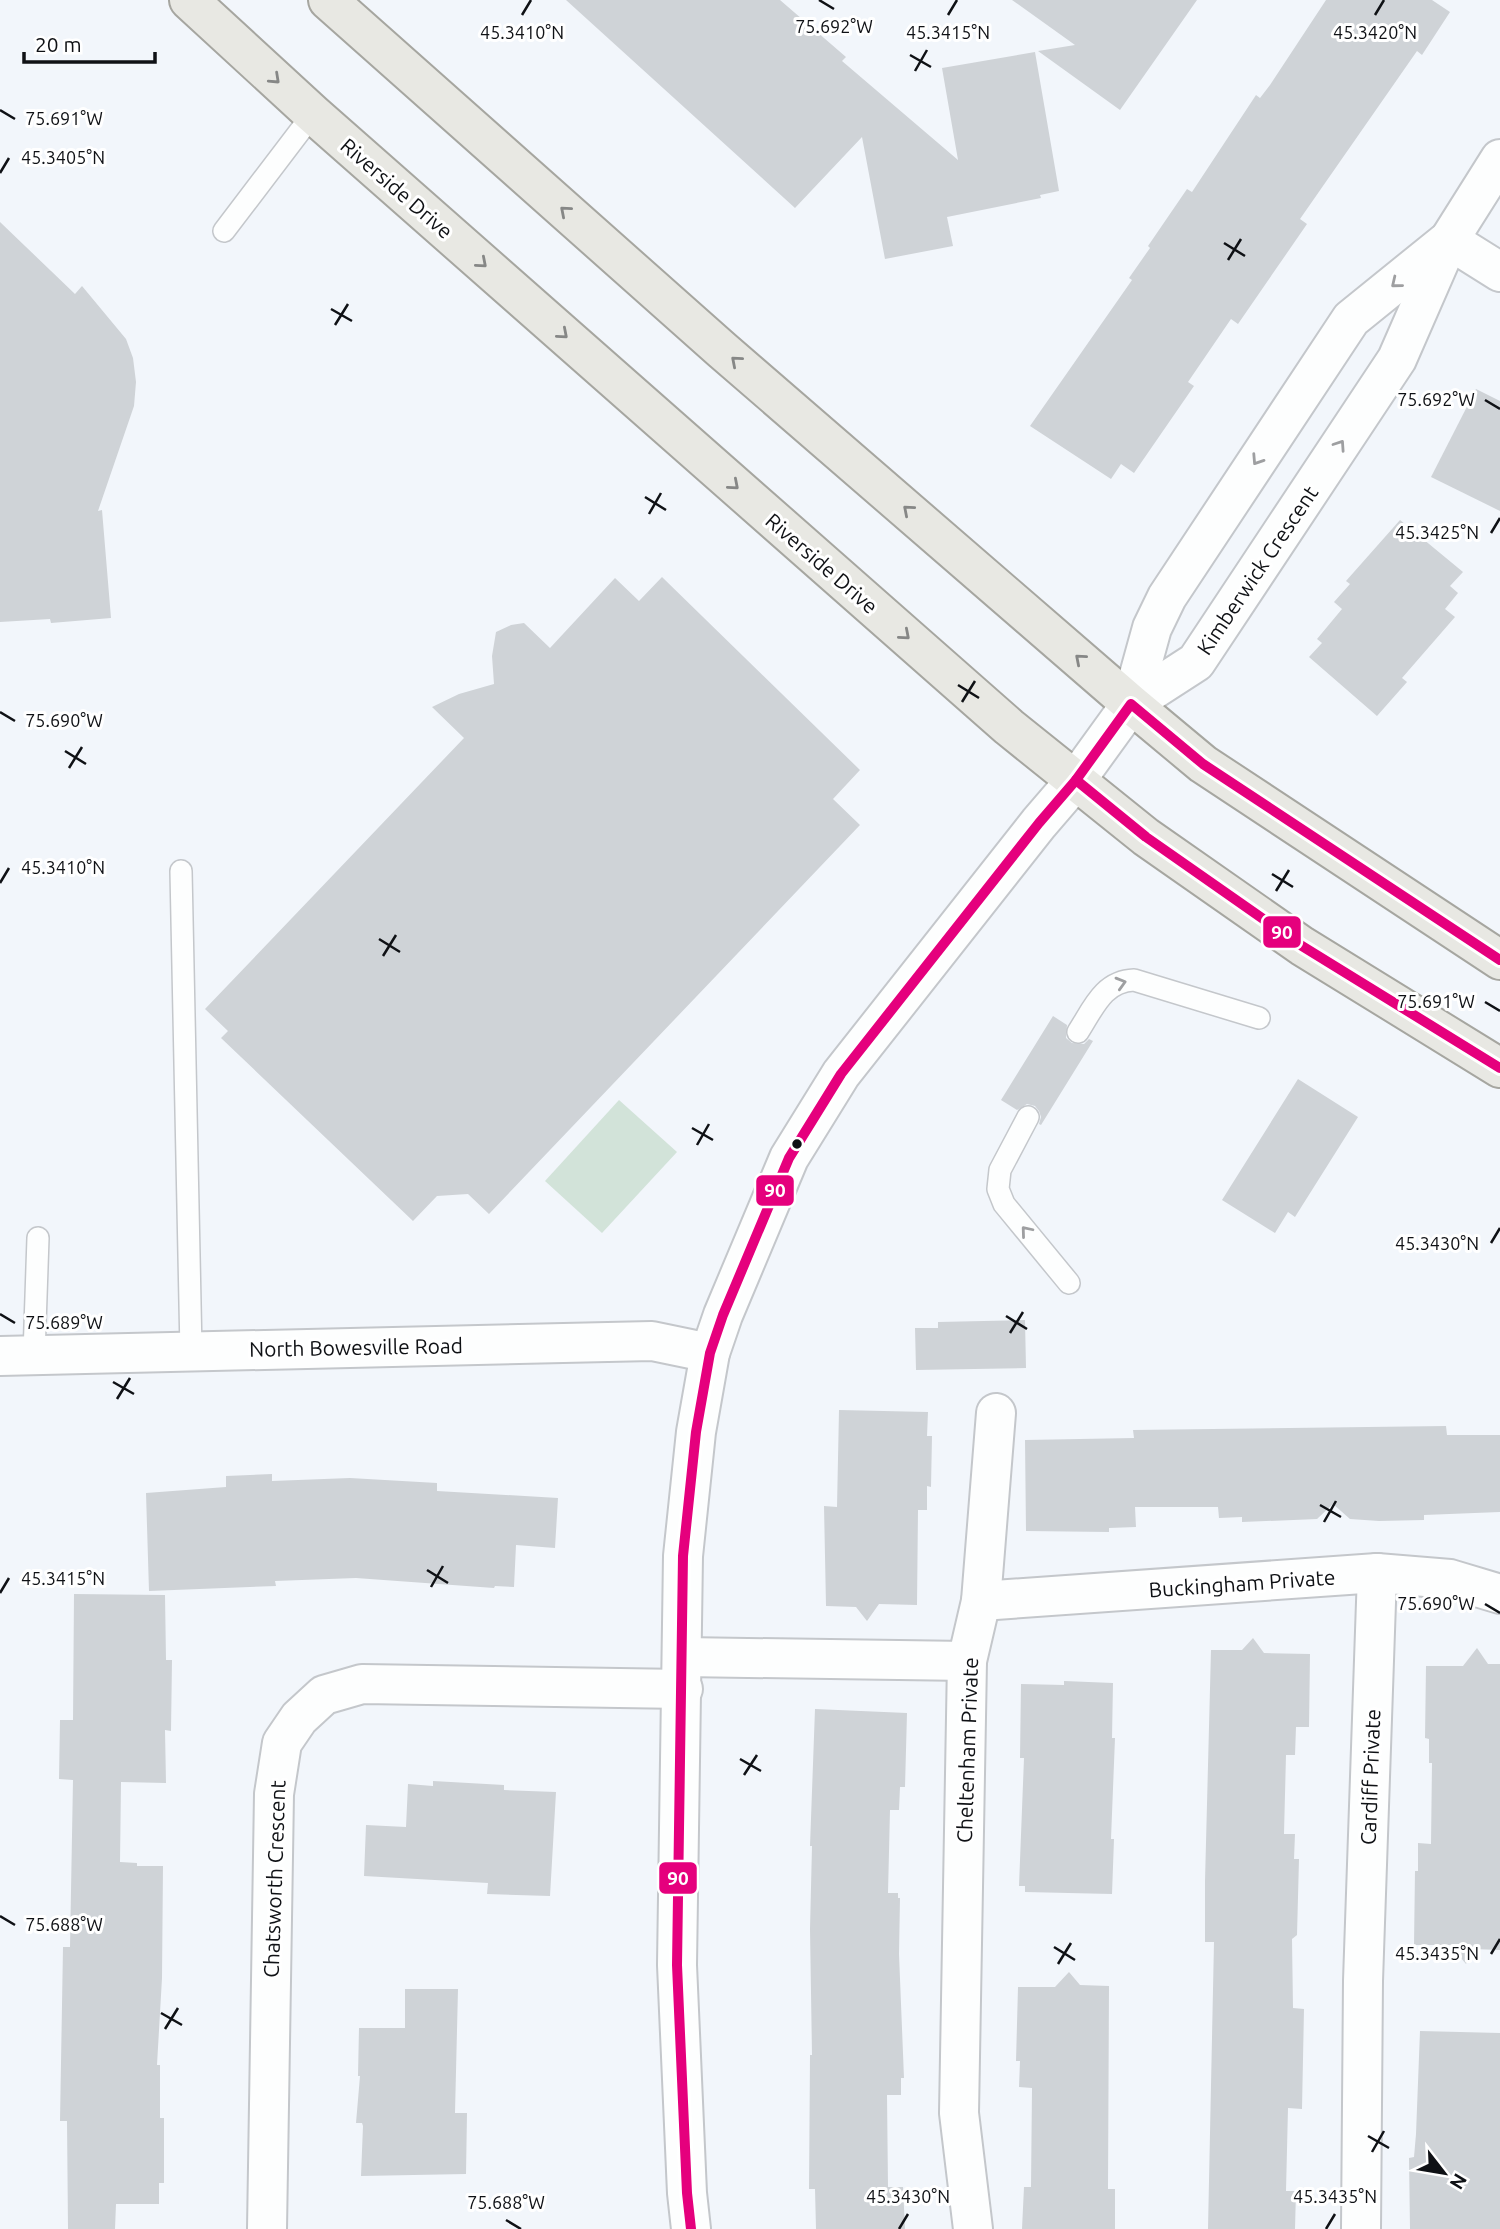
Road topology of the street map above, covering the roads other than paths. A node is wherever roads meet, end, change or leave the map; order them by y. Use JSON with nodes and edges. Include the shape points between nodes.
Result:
{"nodes":[{"id":1,"x":189,"y":0,"type":"edge"},
{"id":2,"x":328,"y":0,"type":"edge"},
{"id":3,"x":313,"y":114,"type":"junction"},
{"id":4,"x":1500,"y":159,"type":"edge"},
{"id":5,"x":224,"y":231,"type":"dead end"},
{"id":6,"x":1449,"y":240,"type":"junction"},
{"id":7,"x":1500,"y":272,"type":"edge"},
{"id":8,"x":1131,"y":704,"type":"junction"},
{"id":9,"x":1076,"y":779,"type":"junction"},
{"id":10,"x":181,"y":871,"type":"dead end"},
{"id":11,"x":1500,"y":960,"type":"edge"},
{"id":12,"x":1259,"y":1018,"type":"dead end"},
{"id":13,"x":1078,"y":1032,"type":"dead end"},
{"id":14,"x":1500,"y":1069,"type":"edge"},
{"id":15,"x":1028,"y":1117,"type":"dead end"},
{"id":16,"x":38,"y":1238,"type":"dead end"},
{"id":17,"x":1069,"y":1283,"type":"dead end"},
{"id":18,"x":191,"y":1351,"type":"junction"},
{"id":19,"x":710,"y":1353,"type":"junction"},
{"id":20,"x":17,"y":1356,"type":"edge"},
{"id":21,"x":996,"y":1413,"type":"dead end"},
{"id":22,"x":1377,"y":1573,"type":"junction"},
{"id":23,"x":1500,"y":1594,"type":"edge"},
{"id":24,"x":981,"y":1601,"type":"junction"},
{"id":25,"x":967,"y":1661,"type":"junction"},
{"id":26,"x":683,"y":1673,"type":"junction"},
{"id":27,"x":267,"y":2229,"type":"edge"},
{"id":28,"x":691,"y":2229,"type":"edge"},
{"id":29,"x":973,"y":2229,"type":"edge"},
{"id":30,"x":1361,"y":2229,"type":"edge"}],
"edges":[{"from":1,"to":3,"type":"main road","name":"Riverside Drive","one_way":true},
{"from":8,"to":2,"type":"main road","one_way":true},
{"from":3,"to":5,"type":"lane"},
{"from":3,"to":9,"type":"main road","name":"Riverside Drive","one_way":true,"via":[[1009,727]]},
{"from":4,"to":6,"type":"street","name":"Kimberwick Crescent"},
{"from":6,"to":7,"type":"street"},
{"from":8,"to":6,"type":"street","name":"Kimberwick Crescent","one_way":true,"via":[[1196,662],[1397,359]]},
{"from":6,"to":8,"type":"street","name":"Kimberwick Crescent","one_way":true,"via":[[1351,319],[1167,597],[1152,628]]},
{"from":8,"to":9,"type":"street"},
{"from":8,"to":11,"type":"main road","via":[[1203,764]]},
{"from":9,"to":14,"type":"main road","name":"Riverside Drive","via":[[1146,836],[1302,946]]},
{"from":9,"to":19,"type":"street","via":[[841,1074],[789,1158]]},
{"from":10,"to":18,"type":"lane"},
{"from":13,"to":12,"type":"lane","one_way":true,"via":[[1111,985],[1134,979]]},
{"from":17,"to":15,"type":"lane","one_way":true,"via":[[1004,1204],[998,1189],[1000,1170]]},
{"from":16,"to":20,"type":"lane"},
{"from":18,"to":19,"type":"street","name":"North Bowesville Road","via":[[652,1341]]},
{"from":18,"to":20,"type":"street","name":"North Bowesville Road"},
{"from":19,"to":26,"type":"street","via":[[683,1556]]},
{"from":21,"to":24,"type":"street","name":"Cheltenham Private"},
{"from":22,"to":23,"type":"street","name":"Buckingham Private","via":[[1450,1579]]},
{"from":22,"to":24,"type":"street","name":"Buckingham Private"},
{"from":22,"to":30,"type":"street","name":"Cardiff Private","via":[[1363,1981]]},
{"from":24,"to":25,"type":"street","name":"Cheltenham Private"},
{"from":25,"to":26,"type":"street"},
{"from":25,"to":29,"type":"street","name":"Cheltenham Private","via":[[959,2113]]},
{"from":26,"to":27,"type":"street","name":"Chatsworth Crescent","via":[[362,1684],[324,1695],[299,1718],[282,1743],[274,1794]]},
{"from":26,"to":28,"type":"street","via":[[677,1965]]}]}
